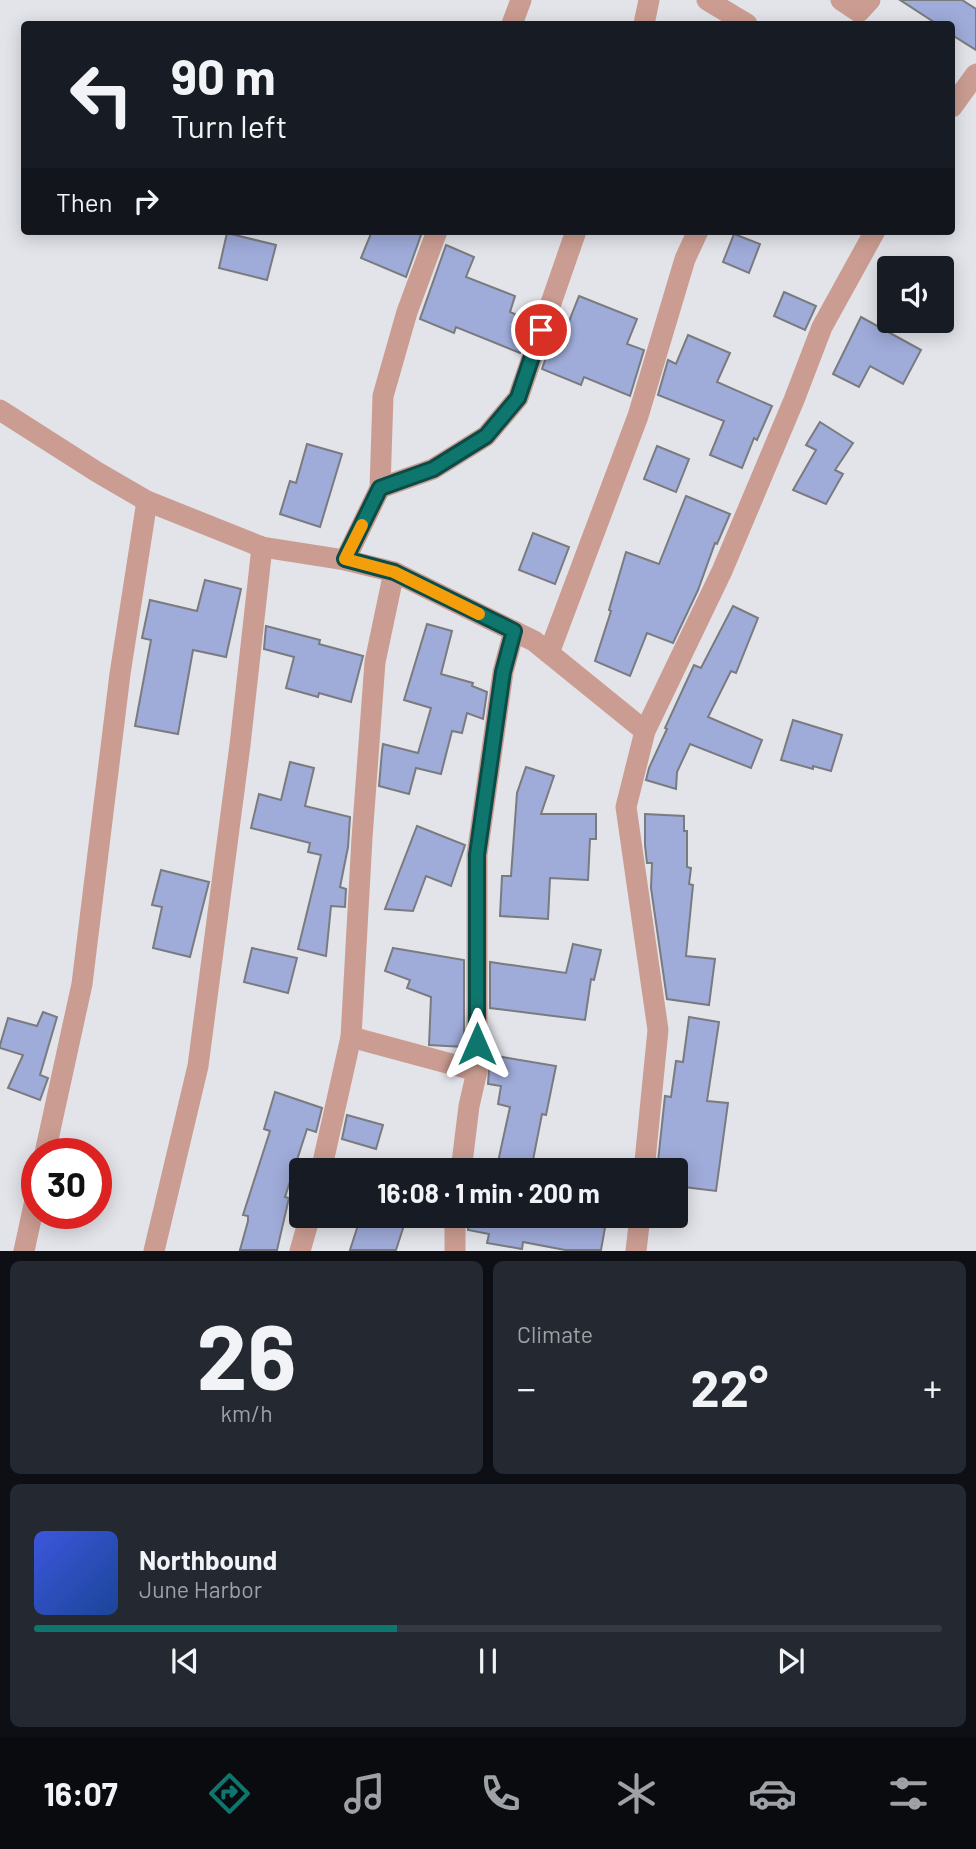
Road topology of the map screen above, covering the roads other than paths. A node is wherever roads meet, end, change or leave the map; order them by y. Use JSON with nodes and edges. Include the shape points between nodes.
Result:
{"nodes":[{"id":1,"x":521,"y":0,"type":"edge"},
{"id":2,"x":649,"y":0,"type":"edge"},
{"id":3,"x":707,"y":0,"type":"edge"},
{"id":4,"x":841,"y":0,"type":"edge"},
{"id":5,"x":870,"y":0,"type":"edge"},
{"id":6,"x":513,"y":21,"type":"edge"},
{"id":7,"x":644,"y":21,"type":"edge"},
{"id":8,"x":742,"y":21,"type":"edge"},
{"id":9,"x":976,"y":74,"type":"edge"},
{"id":10,"x":955,"y":103,"type":"edge"},
{"id":11,"x":436,"y":235,"type":"edge"},
{"id":12,"x":575,"y":235,"type":"edge"},
{"id":13,"x":696,"y":235,"type":"edge"},
{"id":14,"x":873,"y":235,"type":"edge"},
{"id":15,"x":0,"y":410,"type":"edge"},
{"id":16,"x":380,"y":488,"type":"junction"},
{"id":17,"x":147,"y":501,"type":"junction"},
{"id":18,"x":262,"y":547,"type":"junction"},
{"id":19,"x":345,"y":559,"type":"junction"},
{"id":20,"x":394,"y":572,"type":"junction"},
{"id":21,"x":514,"y":631,"type":"junction"},
{"id":22,"x":549,"y":653,"type":"junction"},
{"id":23,"x":645,"y":731,"type":"junction"},
{"id":24,"x":351,"y":1037,"type":"junction"},
{"id":25,"x":477,"y":1071,"type":"junction"},
{"id":26,"x":48,"y":1138,"type":"edge"},
{"id":27,"x":324,"y":1158,"type":"edge"},
{"id":28,"x":463,"y":1158,"type":"edge"},
{"id":29,"x":645,"y":1158,"type":"edge"},
{"id":30,"x":307,"y":1228,"type":"edge"},
{"id":31,"x":455,"y":1228,"type":"edge"},
{"id":32,"x":638,"y":1228,"type":"edge"},
{"id":33,"x":29,"y":1229,"type":"edge"},
{"id":34,"x":24,"y":1251,"type":"edge"},
{"id":35,"x":154,"y":1251,"type":"edge"},
{"id":36,"x":300,"y":1251,"type":"edge"},
{"id":37,"x":455,"y":1251,"type":"edge"},
{"id":38,"x":636,"y":1251,"type":"edge"}],
"edges":[{"from":1,"to":6,"type":"street"},
{"from":2,"to":7,"type":"street"},
{"from":3,"to":8,"type":"street"},
{"from":4,"to":5,"type":"street","via":[[859,12]]},
{"from":9,"to":10,"type":"street"},
{"from":11,"to":16,"type":"street","via":[[407,312],[383,396]]},
{"from":12,"to":16,"type":"street","via":[[518,398],[486,436],[433,469]]},
{"from":13,"to":22,"type":"street","via":[[638,416]]},
{"from":14,"to":23,"type":"street","via":[[822,327],[722,571]]},
{"from":15,"to":17,"type":"street"},
{"from":16,"to":19,"type":"street"},
{"from":17,"to":18,"type":"street"},
{"from":17,"to":26,"type":"street","via":[[120,674],[82,984]]},
{"from":18,"to":19,"type":"street"},
{"from":18,"to":35,"type":"street","via":[[198,1066]]},
{"from":19,"to":20,"type":"street"},
{"from":20,"to":21,"type":"street"},
{"from":20,"to":24,"type":"street","via":[[375,662]]},
{"from":21,"to":22,"type":"street"},
{"from":21,"to":25,"type":"street","via":[[503,672],[477,855]]},
{"from":22,"to":23,"type":"street"},
{"from":23,"to":29,"type":"street","via":[[626,807],[658,1030]]},
{"from":24,"to":25,"type":"street"},
{"from":24,"to":27,"type":"street"},
{"from":25,"to":28,"type":"street"},
{"from":30,"to":36,"type":"street"},
{"from":31,"to":37,"type":"street"},
{"from":32,"to":38,"type":"street"},
{"from":33,"to":34,"type":"street"}]}
